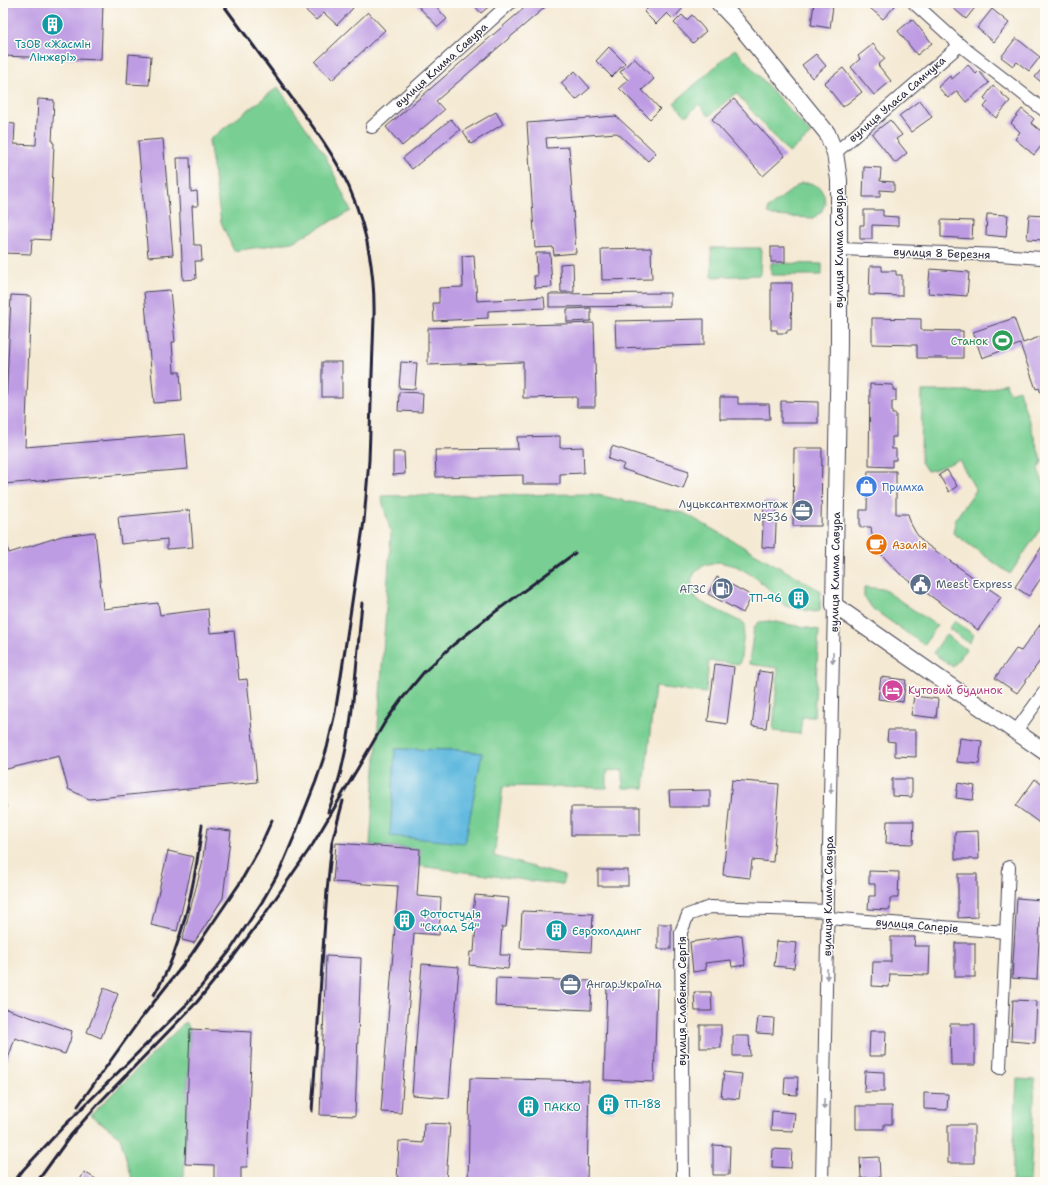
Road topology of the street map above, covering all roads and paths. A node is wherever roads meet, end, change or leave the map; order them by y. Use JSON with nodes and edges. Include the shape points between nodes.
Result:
{"nodes":[{"id":1,"x":718,"y":3,"type":"edge"},
{"id":2,"x":914,"y":3,"type":"edge"},
{"id":3,"x":508,"y":4,"type":"edge"},
{"id":4,"x":960,"y":45,"type":"junction"},
{"id":5,"x":1045,"y":112,"type":"edge"},
{"id":6,"x":372,"y":127,"type":"dead end"},
{"id":7,"x":835,"y":153,"type":"junction"},
{"id":8,"x":839,"y":249,"type":"junction"},
{"id":9,"x":1045,"y":259,"type":"edge"},
{"id":10,"x":834,"y":605,"type":"junction"},
{"id":11,"x":1045,"y":691,"type":"edge"},
{"id":12,"x":1016,"y":731,"type":"junction"},
{"id":13,"x":1045,"y":752,"type":"edge"},
{"id":14,"x":1009,"y":867,"type":"dead end"},
{"id":15,"x":828,"y":914,"type":"junction"},
{"id":16,"x":1006,"y":932,"type":"junction"},
{"id":17,"x":1000,"y":1068,"type":"dead end"},
{"id":18,"x":683,"y":1182,"type":"edge"},
{"id":19,"x":822,"y":1182,"type":"edge"}],
"edges":[{"from":1,"to":7,"type":"street","name":"вулиця Клима Савура","via":[[736,21],[827,133]]},
{"from":2,"to":4,"type":"street"},
{"from":3,"to":6,"type":"street","name":"вулиця Клима Савура"},
{"from":4,"to":5,"type":"street"},
{"from":4,"to":7,"type":"street","name":"вулиця Уласа Самчука"},
{"from":7,"to":8,"type":"street","name":"вулиця Клима Савура","via":[[839,180]]},
{"from":8,"to":9,"type":"street","name":"вулиця 8 Березня"},
{"from":8,"to":10,"type":"street","name":"вулиця Клима Савура"},
{"from":10,"to":12,"type":"street"},
{"from":10,"to":15,"type":"street","name":"вулиця Клима Савура","one_way":true},
{"from":11,"to":12,"type":"street"},
{"from":12,"to":13,"type":"street"},
{"from":14,"to":16,"type":"street"},
{"from":15,"to":16,"type":"street","name":"вулиця Саперів"},
{"from":15,"to":18,"type":"street","name":"вулиця Слабенка Сергія","via":[[710,907],[688,915],[681,932]]},
{"from":15,"to":19,"type":"street","name":"вулиця Клима Савура","one_way":true},
{"from":16,"to":17,"type":"street"}]}
